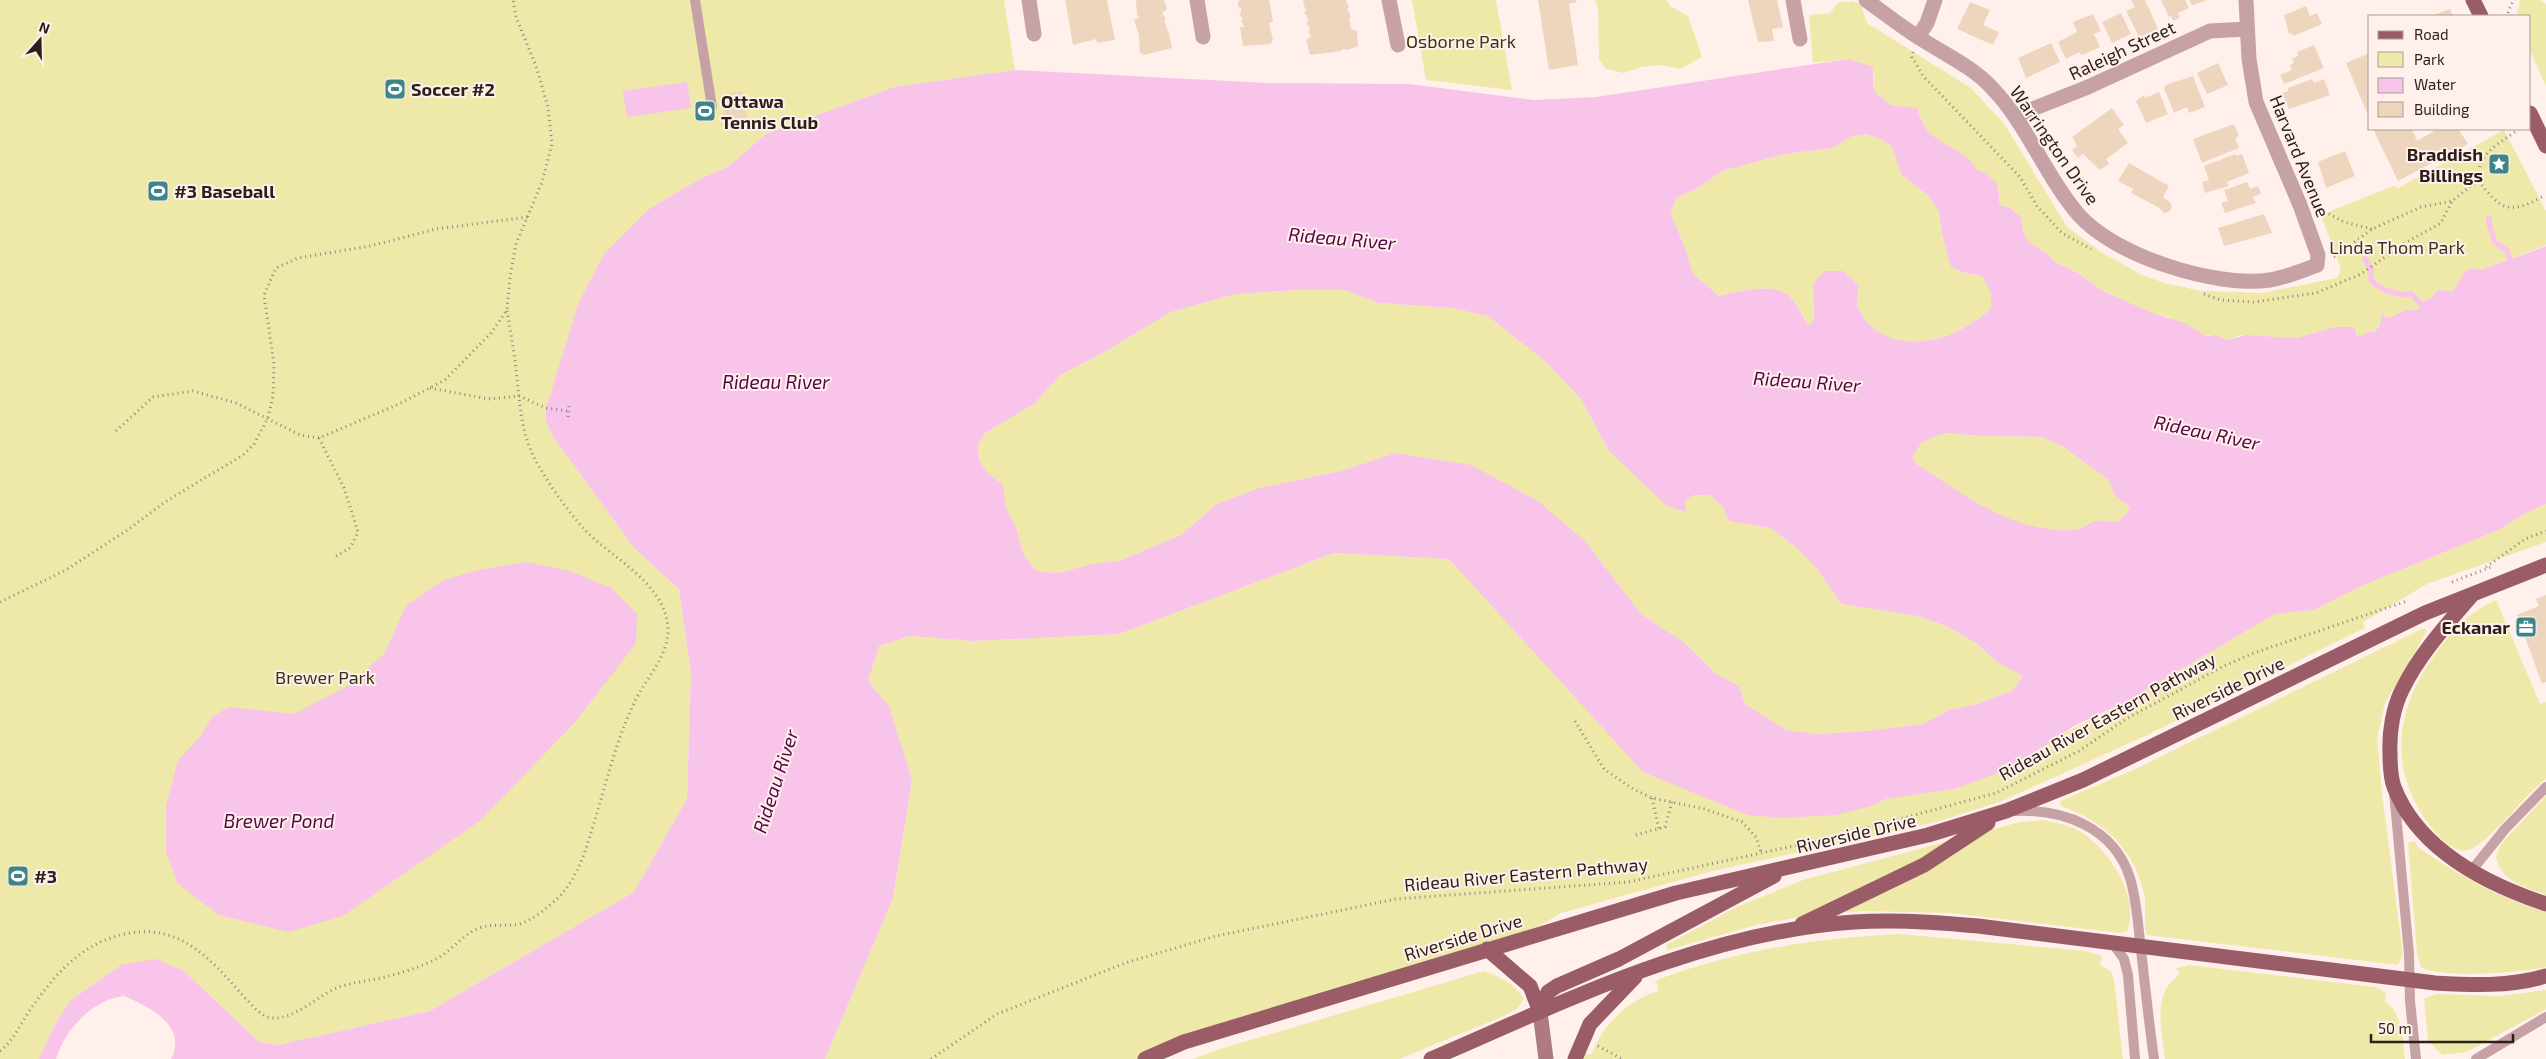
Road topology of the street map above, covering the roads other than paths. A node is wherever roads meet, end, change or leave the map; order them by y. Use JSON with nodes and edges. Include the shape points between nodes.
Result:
{"nodes":[{"id":1,"x":695,"y":0,"type":"edge"},
{"id":2,"x":1029,"y":0,"type":"edge"},
{"id":3,"x":1197,"y":0,"type":"edge"},
{"id":4,"x":1389,"y":0,"type":"edge"},
{"id":5,"x":1793,"y":0,"type":"edge"},
{"id":6,"x":1866,"y":0,"type":"edge"},
{"id":7,"x":1935,"y":0,"type":"edge"},
{"id":8,"x":2246,"y":0,"type":"edge"},
{"id":9,"x":2473,"y":0,"type":"edge"},
{"id":10,"x":2480,"y":15,"type":"edge"},
{"id":11,"x":2247,"y":29,"type":"junction"},
{"id":12,"x":1034,"y":34,"type":"dead end"},
{"id":13,"x":1202,"y":37,"type":"dead end"},
{"id":14,"x":1918,"y":37,"type":"junction"},
{"id":15,"x":1800,"y":39,"type":"dead end"},
{"id":16,"x":1398,"y":45,"type":"dead end"},
{"id":17,"x":712,"y":107,"type":"dead end"},
{"id":18,"x":2531,"y":115,"type":"edge"},
{"id":19,"x":2015,"y":116,"type":"junction"},
{"id":20,"x":2546,"y":146,"type":"edge"},
{"id":21,"x":2317,"y":265,"type":"joint"},
{"id":22,"x":2546,"y":565,"type":"edge"},
{"id":23,"x":2474,"y":592,"type":"junction"},
{"id":24,"x":2393,"y":786,"type":"junction"},
{"id":25,"x":2546,"y":787,"type":"edge"},
{"id":26,"x":2006,"y":811,"type":"junction"},
{"id":27,"x":1791,"y":867,"type":"junction"},
{"id":28,"x":2472,"y":870,"type":"junction"},
{"id":29,"x":2546,"y":904,"type":"edge"},
{"id":30,"x":1791,"y":930,"type":"junction"},
{"id":31,"x":2112,"y":942,"type":"junction"},
{"id":32,"x":2140,"y":946,"type":"junction"},
{"id":33,"x":1487,"y":950,"type":"junction"},
{"id":34,"x":1641,"y":971,"type":"junction"},
{"id":35,"x":2546,"y":976,"type":"edge"},
{"id":36,"x":2410,"y":980,"type":"junction"},
{"id":37,"x":1540,"y":1012,"type":"junction"},
{"id":38,"x":2546,"y":1017,"type":"edge"},
{"id":39,"x":1145,"y":1059,"type":"edge"},
{"id":40,"x":1431,"y":1059,"type":"edge"},
{"id":41,"x":1546,"y":1059,"type":"edge"},
{"id":42,"x":1575,"y":1059,"type":"edge"},
{"id":43,"x":2135,"y":1059,"type":"edge"},
{"id":44,"x":2154,"y":1059,"type":"edge"},
{"id":45,"x":2416,"y":1059,"type":"edge"},
{"id":46,"x":2476,"y":1059,"type":"edge"}],
"edges":[{"from":1,"to":17,"type":"lane"},
{"from":2,"to":12,"type":"street"},
{"from":3,"to":13,"type":"street"},
{"from":4,"to":16,"type":"street"},
{"from":5,"to":15,"type":"street"},
{"from":6,"to":14,"type":"street","name":"Warrington Drive"},
{"from":7,"to":14,"type":"street","via":[[1927,24]]},
{"from":8,"to":11,"type":"street","name":"Harvard Avenue"},
{"from":9,"to":10,"type":"main road"},
{"from":11,"to":19,"type":"street","name":"Raleigh Street","via":[[2210,31],[2088,87]]},
{"from":11,"to":21,"type":"street","name":"Harvard Avenue","via":[[2256,102],[2300,205],[2318,255]]},
{"from":14,"to":19,"type":"street","name":"Warrington Drive","via":[[1975,72]]},
{"from":18,"to":20,"type":"main road"},
{"from":19,"to":21,"type":"street","name":"Warrington Drive","via":[[2057,186],[2080,216],[2108,238],[2130,249],[2179,269],[2238,281],[2269,280]]},
{"from":22,"to":23,"type":"main road","name":"Riverside Drive"},
{"from":23,"to":24,"type":"main road","via":[[2422,656],[2401,691],[2390,739]]},
{"from":23,"to":26,"type":"main road","name":"Riverside Drive","via":[[2083,780]]},
{"from":24,"to":28,"type":"main road","via":[[2409,814],[2434,844]]},
{"from":24,"to":36,"type":"lane"},
{"from":25,"to":28,"type":"lane","via":[[2505,829]]},
{"from":26,"to":27,"type":"main road","name":"Riverside Drive","via":[[1928,835]]},
{"from":26,"to":30,"type":"main road","via":[[1924,865]]},
{"from":26,"to":32,"type":"lane","via":[[2054,813],[2092,828],[2103,838],[2123,862],[2129,876]]},
{"from":27,"to":33,"type":"main road","name":"Riverside Drive","via":[[1676,893]]},
{"from":27,"to":37,"type":"main road","via":[[1619,959],[1557,986],[1548,992]]},
{"from":28,"to":29,"type":"main road"},
{"from":30,"to":31,"type":"main road","via":[[1854,922],[1921,921]]},
{"from":30,"to":34,"type":"main road","via":[[1717,946]]},
{"from":31,"to":32,"type":"main road"},
{"from":31,"to":43,"type":"lane","via":[[2124,959],[2128,975]]},
{"from":32,"to":36,"type":"main road"},
{"from":32,"to":44,"type":"lane"},
{"from":33,"to":37,"type":"main road","via":[[1530,986]]},
{"from":33,"to":39,"type":"main road","name":"Riverside Drive","via":[[1184,1042]]},
{"from":34,"to":37,"type":"main road"},
{"from":34,"to":42,"type":"main road","via":[[1590,1024]]},
{"from":35,"to":36,"type":"main road","via":[[2533,980],[2462,985]]},
{"from":36,"to":45,"type":"lane"},
{"from":37,"to":40,"type":"main road"},
{"from":37,"to":41,"type":"main road"},
{"from":38,"to":46,"type":"lane"}]}
